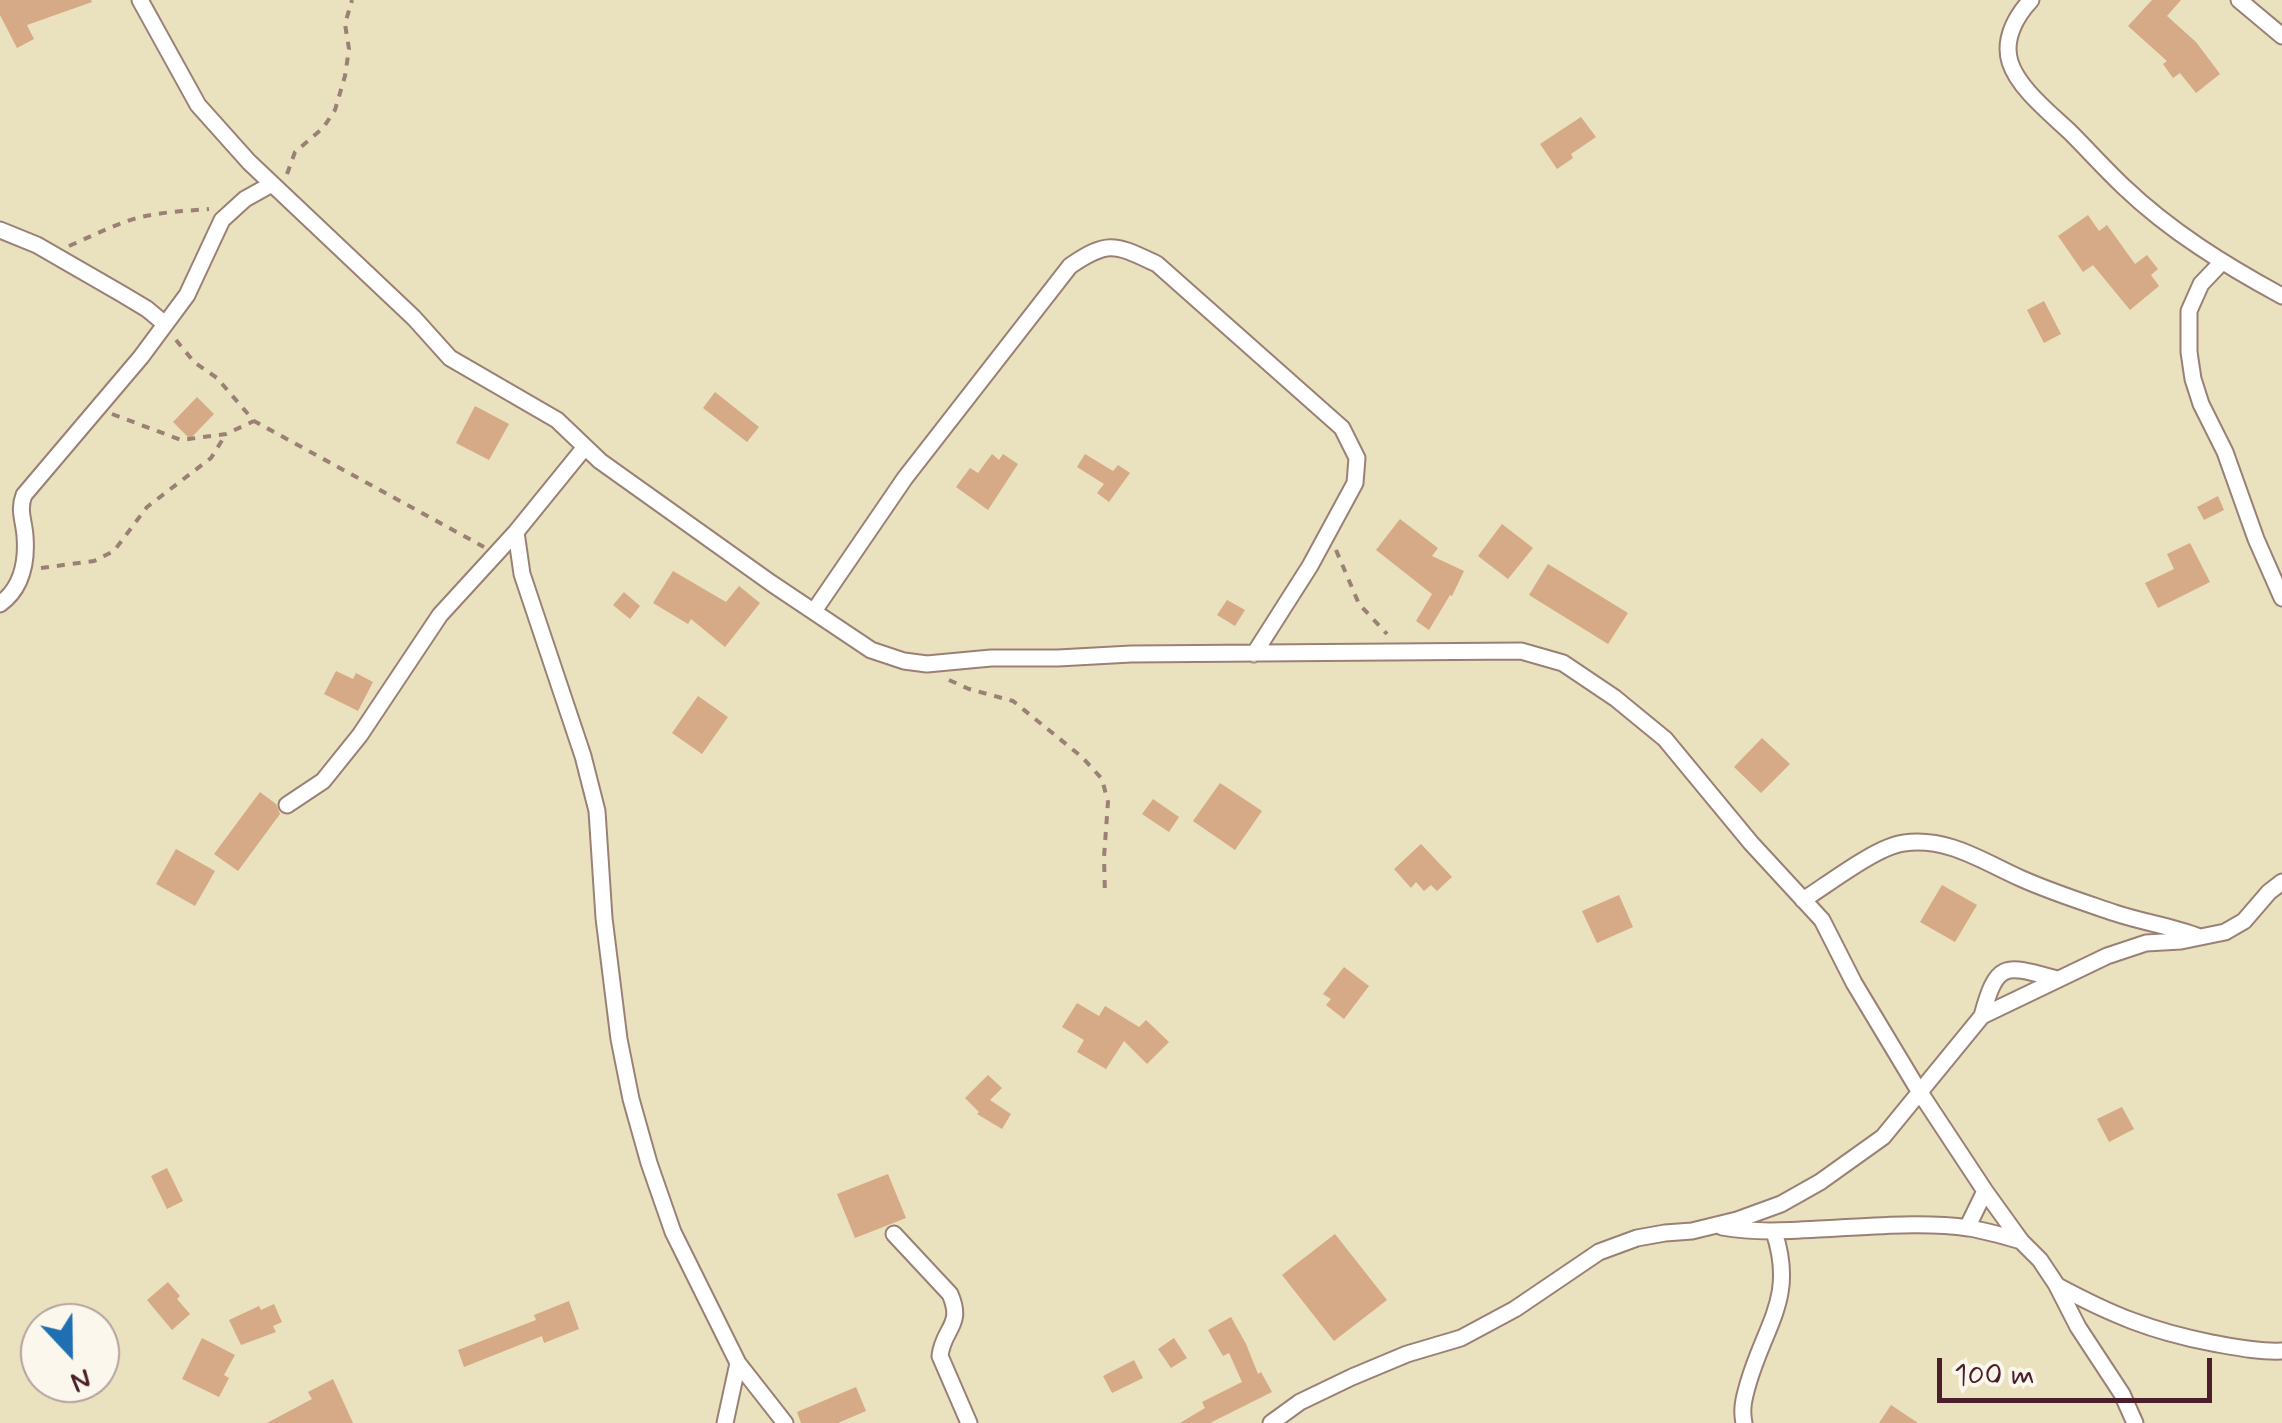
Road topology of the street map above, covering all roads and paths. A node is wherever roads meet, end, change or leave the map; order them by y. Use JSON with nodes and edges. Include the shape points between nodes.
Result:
{"nodes":[{"id":1,"x":140,"y":0,"type":"edge"},
{"id":2,"x":352,"y":0,"type":"edge"},
{"id":3,"x":2032,"y":0,"type":"edge"},
{"id":4,"x":2239,"y":0,"type":"edge"},
{"id":5,"x":2282,"y":36,"type":"edge"},
{"id":6,"x":278,"y":189,"type":"junction"},
{"id":7,"x":234,"y":206,"type":"junction"},
{"id":8,"x":0,"y":230,"type":"edge"},
{"id":9,"x":52,"y":254,"type":"junction"},
{"id":10,"x":2222,"y":262,"type":"junction"},
{"id":11,"x":2282,"y":296,"type":"edge"},
{"id":12,"x":165,"y":324,"type":"junction"},
{"id":13,"x":98,"y":409,"type":"junction"},
{"id":14,"x":254,"y":421,"type":"junction"},
{"id":15,"x":226,"y":434,"type":"junction"},
{"id":16,"x":585,"y":447,"type":"junction"},
{"id":17,"x":516,"y":532,"type":"junction"},
{"id":18,"x":1328,"y":532,"type":"junction"},
{"id":19,"x":496,"y":554,"type":"junction"},
{"id":20,"x":21,"y":580,"type":"junction"},
{"id":21,"x":2282,"y":598,"type":"edge"},
{"id":22,"x":0,"y":604,"type":"edge"},
{"id":23,"x":814,"y":611,"type":"junction"},
{"id":24,"x":1404,"y":652,"type":"junction"},
{"id":25,"x":1254,"y":654,"type":"junction"},
{"id":26,"x":927,"y":664,"type":"junction"},
{"id":27,"x":287,"y":805,"type":"dead end"},
{"id":28,"x":2282,"y":882,"type":"edge"},
{"id":29,"x":1105,"y":896,"type":"dead end"},
{"id":30,"x":1803,"y":900,"type":"junction"},
{"id":31,"x":2200,"y":938,"type":"junction"},
{"id":32,"x":2057,"y":979,"type":"junction"},
{"id":33,"x":1982,"y":1016,"type":"junction"},
{"id":34,"x":1918,"y":1091,"type":"junction"},
{"id":35,"x":1985,"y":1192,"type":"junction"},
{"id":36,"x":1715,"y":1226,"type":"junction"},
{"id":37,"x":1966,"y":1228,"type":"junction"},
{"id":38,"x":1774,"y":1232,"type":"junction"},
{"id":39,"x":894,"y":1234,"type":"dead end"},
{"id":40,"x":2021,"y":1240,"type":"junction"},
{"id":41,"x":2056,"y":1284,"type":"junction"},
{"id":42,"x":2282,"y":1351,"type":"edge"},
{"id":43,"x":738,"y":1363,"type":"junction"},
{"id":44,"x":2136,"y":1420,"type":"edge"},
{"id":45,"x":724,"y":1423,"type":"edge"},
{"id":46,"x":785,"y":1423,"type":"edge"},
{"id":47,"x":969,"y":1423,"type":"edge"},
{"id":48,"x":1271,"y":1423,"type":"edge"},
{"id":49,"x":1744,"y":1423,"type":"edge"}],
"edges":[{"from":1,"to":6,"type":"street","via":[[198,105]]},
{"from":2,"to":6,"type":"path","via":[[336,110],[295,152]]},
{"from":3,"to":10,"type":"street","via":[[2009,35],[2014,73],[2125,188]]},
{"from":4,"to":5,"type":"street"},
{"from":6,"to":7,"type":"street"},
{"from":6,"to":16,"type":"street","via":[[450,358],[558,420]]},
{"from":7,"to":9,"type":"path","via":[[134,219]]},
{"from":7,"to":12,"type":"street"},
{"from":8,"to":9,"type":"street"},
{"from":9,"to":12,"type":"street"},
{"from":10,"to":11,"type":"street"},
{"from":10,"to":21,"type":"street","via":[[2188,310],[2193,379]]},
{"from":12,"to":13,"type":"street"},
{"from":12,"to":14,"type":"path"},
{"from":13,"to":15,"type":"path","via":[[181,440]]},
{"from":13,"to":20,"type":"street","via":[[24,495]]},
{"from":14,"to":15,"type":"path"},
{"from":14,"to":19,"type":"path"},
{"from":15,"to":20,"type":"path","via":[[211,458],[147,507],[114,551],[94,561],[41,568]]},
{"from":16,"to":17,"type":"street"},
{"from":16,"to":23,"type":"street"},
{"from":17,"to":19,"type":"street"},
{"from":17,"to":43,"type":"street","via":[[522,574],[597,812],[604,918],[630,1100],[673,1232]]},
{"from":18,"to":23,"type":"street","via":[[1355,483],[1357,458],[1342,428],[1157,264],[1120,247],[1092,250],[1070,266],[905,478]]},
{"from":18,"to":24,"type":"path","via":[[1359,604]]},
{"from":18,"to":25,"type":"street"},
{"from":19,"to":27,"type":"street","via":[[440,615],[323,781]]},
{"from":20,"to":22,"type":"street"},
{"from":23,"to":26,"type":"street","via":[[871,650]]},
{"from":24,"to":25,"type":"street"},
{"from":24,"to":30,"type":"street","via":[[1521,652],[1563,663],[1665,739]]},
{"from":25,"to":26,"type":"street"},
{"from":26,"to":29,"type":"path","via":[[948,680],[1013,700],[1102,779],[1108,802]]},
{"from":28,"to":31,"type":"street","via":[[2244,921]]},
{"from":30,"to":31,"type":"street","via":[[1899,843],[1923,842],[1948,845],[2022,879]]},
{"from":30,"to":34,"type":"street","via":[[1822,920]]},
{"from":31,"to":32,"type":"street","via":[[2146,943]]},
{"from":32,"to":33,"type":"street"},
{"from":32,"to":33,"type":"street","via":[[2003,972],[1992,982]]},
{"from":33,"to":34,"type":"street"},
{"from":34,"to":35,"type":"street"},
{"from":34,"to":36,"type":"street","via":[[1883,1137],[1820,1182],[1781,1204]]},
{"from":35,"to":37,"type":"street"},
{"from":35,"to":40,"type":"street"},
{"from":36,"to":38,"type":"street"},
{"from":36,"to":48,"type":"street","via":[[1637,1238],[1599,1252],[1461,1338],[1352,1377]]},
{"from":37,"to":38,"type":"street"},
{"from":37,"to":40,"type":"street"},
{"from":38,"to":49,"type":"street","via":[[1781,1296],[1754,1364]]},
{"from":39,"to":47,"type":"street","via":[[955,1305],[940,1356]]},
{"from":40,"to":41,"type":"street"},
{"from":41,"to":42,"type":"street","via":[[2146,1327]]},
{"from":41,"to":44,"type":"street"},
{"from":43,"to":45,"type":"street"},
{"from":43,"to":46,"type":"street"}]}
